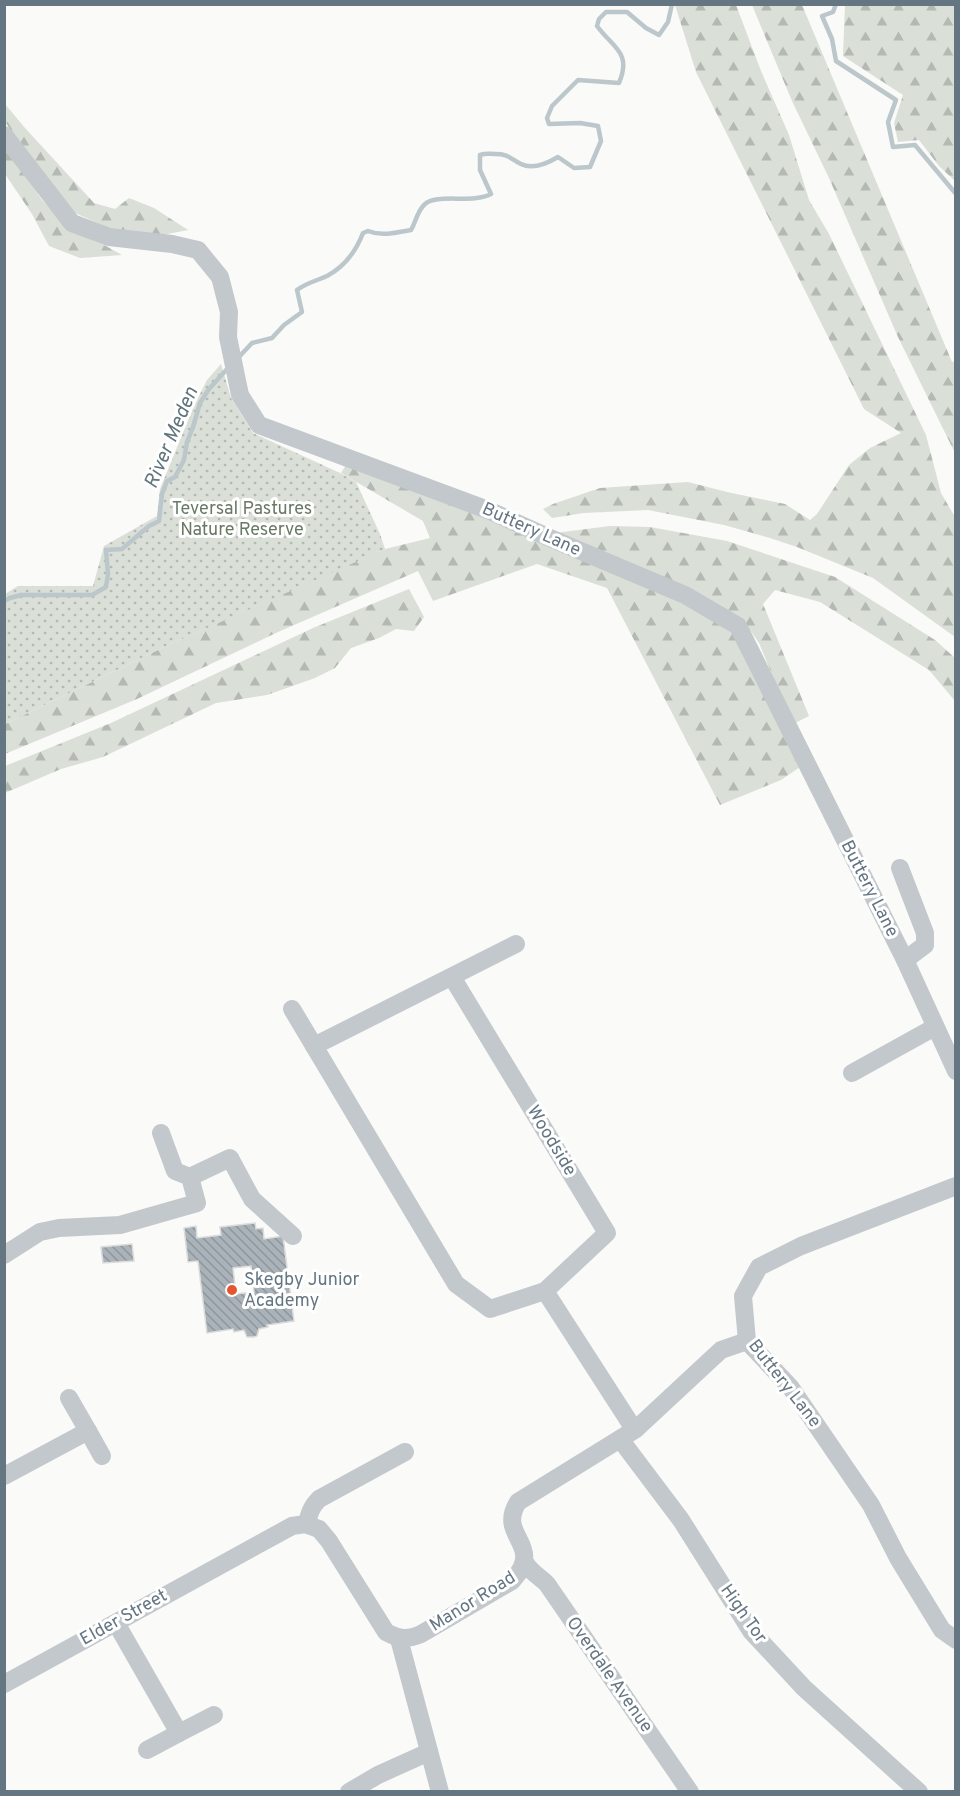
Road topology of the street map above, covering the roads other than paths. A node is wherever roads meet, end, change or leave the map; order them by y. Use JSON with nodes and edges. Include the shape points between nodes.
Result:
{"nodes":[{"id":1,"x":4,"y":135,"type":"edge"},
{"id":2,"x":900,"y":868,"type":"dead end"},
{"id":3,"x":516,"y":944,"type":"dead end"},
{"id":4,"x":905,"y":960,"type":"junction"},
{"id":5,"x":452,"y":977,"type":"junction"},
{"id":6,"x":292,"y":1009,"type":"dead end"},
{"id":7,"x":935,"y":1027,"type":"junction"},
{"id":8,"x":314,"y":1046,"type":"junction"},
{"id":9,"x":956,"y":1071,"type":"edge"},
{"id":10,"x":852,"y":1073,"type":"dead end"},
{"id":11,"x":161,"y":1133,"type":"dead end"},
{"id":12,"x":190,"y":1177,"type":"junction"},
{"id":13,"x":956,"y":1186,"type":"edge"},
{"id":14,"x":293,"y":1236,"type":"dead end"},
{"id":15,"x":4,"y":1255,"type":"edge"},
{"id":16,"x":545,"y":1291,"type":"junction"},
{"id":17,"x":747,"y":1341,"type":"junction"},
{"id":18,"x":69,"y":1398,"type":"dead end"},
{"id":19,"x":636,"y":1429,"type":"junction"},
{"id":20,"x":88,"y":1431,"type":"junction"},
{"id":21,"x":620,"y":1439,"type":"junction"},
{"id":22,"x":405,"y":1452,"type":"dead end"},
{"id":23,"x":102,"y":1456,"type":"dead end"},
{"id":24,"x":4,"y":1476,"type":"edge"},
{"id":25,"x":307,"y":1524,"type":"junction"},
{"id":26,"x":525,"y":1562,"type":"junction"},
{"id":27,"x":116,"y":1623,"type":"junction"},
{"id":28,"x":399,"y":1638,"type":"junction"},
{"id":29,"x":956,"y":1640,"type":"edge"},
{"id":30,"x":4,"y":1684,"type":"edge"},
{"id":31,"x":214,"y":1715,"type":"dead end"},
{"id":32,"x":179,"y":1733,"type":"junction"},
{"id":33,"x":147,"y":1750,"type":"dead end"},
{"id":34,"x":429,"y":1752,"type":"junction"},
{"id":35,"x":349,"y":1791,"type":"edge"},
{"id":36,"x":440,"y":1791,"type":"edge"},
{"id":37,"x":690,"y":1791,"type":"edge"},
{"id":38,"x":919,"y":1791,"type":"edge"}],
"edges":[{"from":1,"to":4,"type":"street","name":"Buttery Lane","via":[[72,223],[109,237],[198,250],[220,277],[229,312],[228,337],[240,395],[259,425],[488,510],[684,595],[738,626]]},
{"from":2,"to":4,"type":"street","via":[[925,933],[925,945]]},
{"from":3,"to":5,"type":"street"},
{"from":4,"to":7,"type":"street","name":"Buttery Lane"},
{"from":5,"to":8,"type":"street"},
{"from":5,"to":16,"type":"street","name":"Woodside","via":[[607,1233]]},
{"from":6,"to":8,"type":"street","name":"Woodside"},
{"from":7,"to":9,"type":"street","name":"Buttery Lane"},
{"from":7,"to":10,"type":"street"},
{"from":8,"to":16,"type":"street","name":"Woodside","via":[[456,1284],[490,1309]]},
{"from":11,"to":12,"type":"street","via":[[175,1172]]},
{"from":12,"to":14,"type":"street","via":[[230,1158],[252,1199]]},
{"from":12,"to":15,"type":"street","via":[[197,1203],[120,1225],[40,1232]]},
{"from":13,"to":17,"type":"street","name":"Buttery Lane","via":[[801,1246],[759,1267],[743,1296]]},
{"from":16,"to":19,"type":"street"},
{"from":17,"to":19,"type":"street","name":"Manor Road","via":[[721,1350]]},
{"from":17,"to":29,"type":"street","name":"Buttery Lane","via":[[791,1388],[871,1505],[942,1630]]},
{"from":18,"to":20,"type":"street"},
{"from":19,"to":21,"type":"street","name":"Manor Road"},
{"from":20,"to":23,"type":"street"},
{"from":20,"to":24,"type":"street"},
{"from":21,"to":26,"type":"street","name":"Manor Road","via":[[518,1502],[512,1521],[525,1551]]},
{"from":21,"to":38,"type":"street","name":"High Tor","via":[[681,1520],[751,1631],[804,1688]]},
{"from":22,"to":25,"type":"street","via":[[319,1499]]},
{"from":25,"to":27,"type":"street","name":"Elder Street","via":[[292,1526]]},
{"from":25,"to":28,"type":"street","via":[[319,1529],[329,1541],[380,1625]]},
{"from":26,"to":28,"type":"street","name":"Manor Road","via":[[512,1581],[421,1634]]},
{"from":26,"to":37,"type":"street","name":"Overdale Avenue","via":[[547,1584]]},
{"from":27,"to":30,"type":"street","name":"Elder Street"},
{"from":27,"to":32,"type":"street"},
{"from":28,"to":34,"type":"street"},
{"from":31,"to":32,"type":"street"},
{"from":32,"to":33,"type":"street"},
{"from":34,"to":35,"type":"street"},
{"from":34,"to":36,"type":"street"}]}
